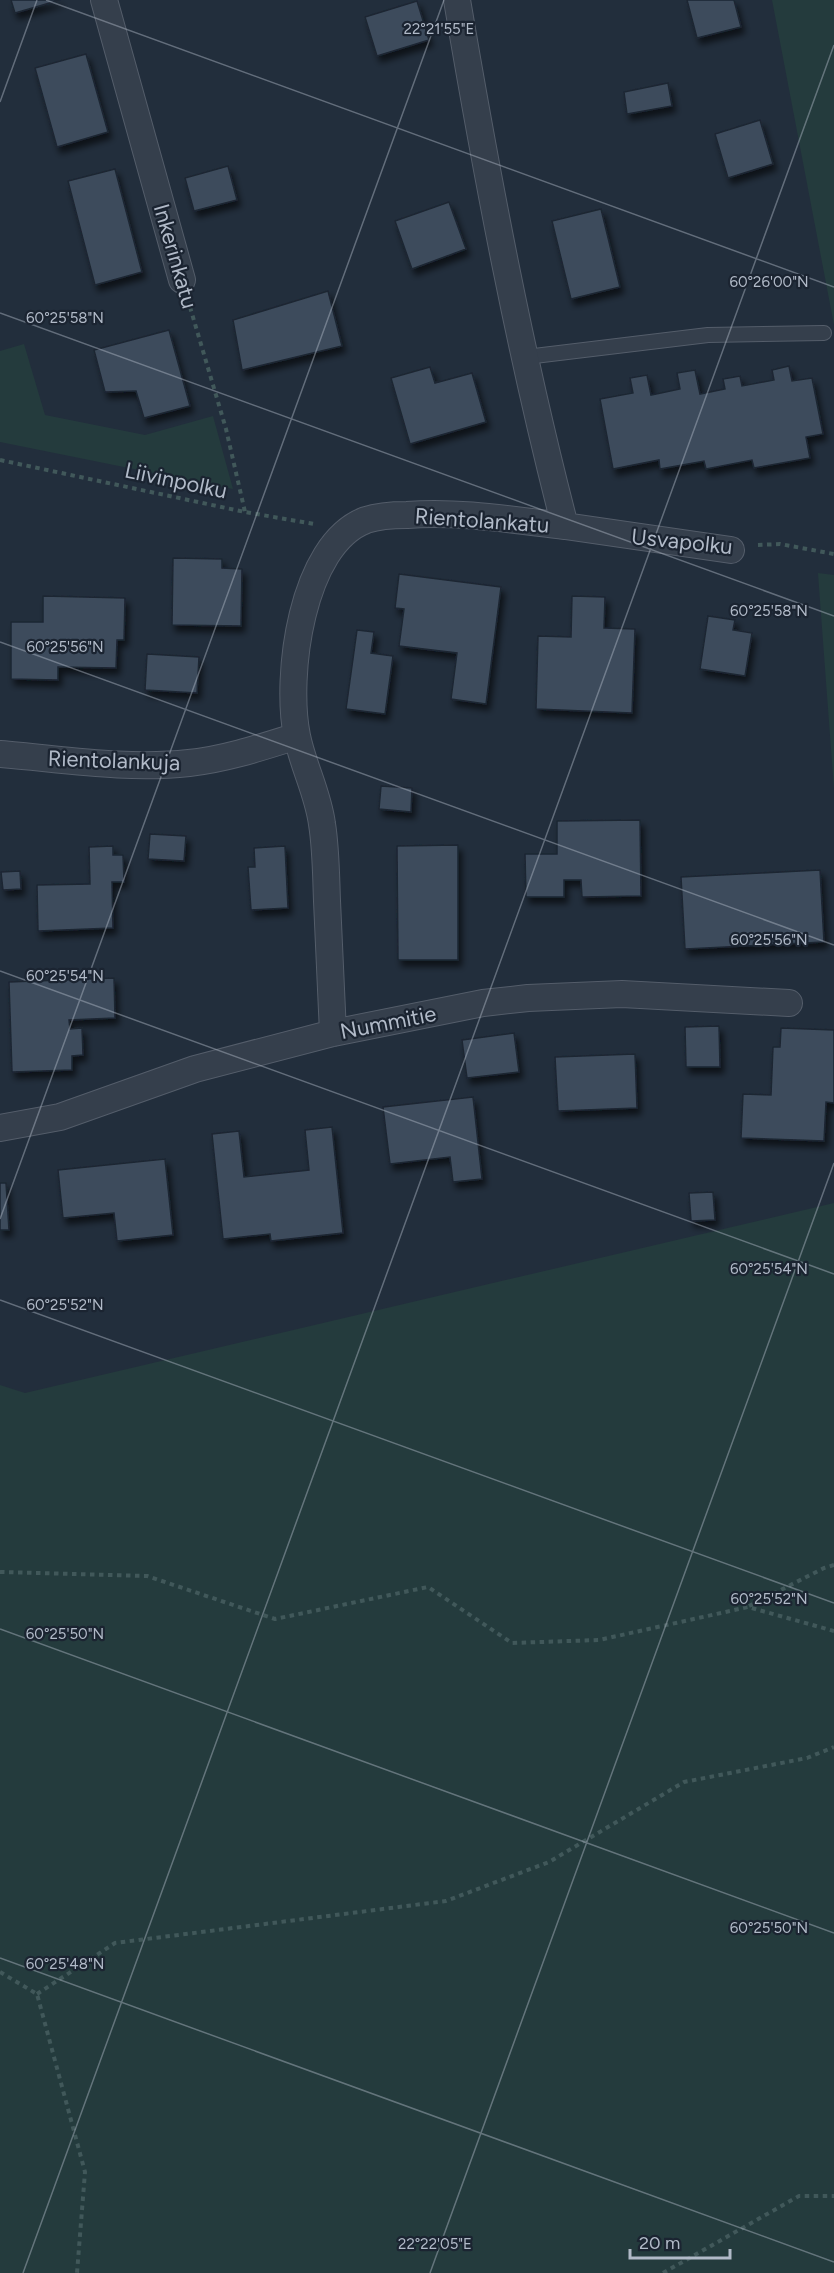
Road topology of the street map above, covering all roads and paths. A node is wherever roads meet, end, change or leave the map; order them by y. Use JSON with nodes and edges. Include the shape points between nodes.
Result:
{"nodes":[{"id":1,"x":104,"y":0,"type":"edge"},
{"id":2,"x":457,"y":0,"type":"edge"},
{"id":3,"x":182,"y":280,"type":"joint"},
{"id":4,"x":824,"y":333,"type":"dead end"},
{"id":5,"x":526,"y":357,"type":"junction"},
{"id":6,"x":0,"y":460,"type":"edge"},
{"id":7,"x":245,"y":512,"type":"junction"},
{"id":8,"x":565,"y":526,"type":"junction"},
{"id":9,"x":346,"y":530,"type":"junction"},
{"id":10,"x":731,"y":550,"type":"joint"},
{"id":11,"x":834,"y":554,"type":"edge"},
{"id":12,"x":297,"y":736,"type":"junction"},
{"id":13,"x":0,"y":754,"type":"edge"},
{"id":14,"x":789,"y":1003,"type":"dead end"},
{"id":15,"x":333,"y":1033,"type":"junction"},
{"id":16,"x":0,"y":1128,"type":"edge"},
{"id":17,"x":834,"y":1566,"type":"edge"},
{"id":18,"x":0,"y":1572,"type":"edge"},
{"id":19,"x":748,"y":1607,"type":"junction"},
{"id":20,"x":834,"y":1632,"type":"edge"},
{"id":21,"x":834,"y":1747,"type":"edge"},
{"id":22,"x":0,"y":1972,"type":"edge"},
{"id":23,"x":37,"y":1994,"type":"junction"},
{"id":24,"x":834,"y":2196,"type":"edge"},
{"id":25,"x":77,"y":2273,"type":"edge"},
{"id":26,"x":663,"y":2273,"type":"edge"}],
"edges":[{"from":1,"to":3,"type":"street","name":"Inkerinkatu"},
{"from":2,"to":5,"type":"street","name":"Rientolankatu","via":[[483,152]]},
{"from":3,"to":7,"type":"path","name":"Inkerinkatu","via":[[226,429]]},
{"from":4,"to":5,"type":"lane","via":[[708,335]]},
{"from":5,"to":8,"type":"street","name":"Rientolankatu","via":[[536,415]]},
{"from":6,"to":7,"type":"path","name":"Liivinpolku"},
{"from":7,"to":9,"type":"path","name":"Liivinpolku"},
{"from":8,"to":9,"type":"street","name":"Rientolankatu","via":[[484,516],[418,514],[368,520]]},
{"from":8,"to":10,"type":"street","name":"Usvapolku"},
{"from":9,"to":12,"type":"street","via":[[329,550],[306,602],[295,656]]},
{"from":10,"to":11,"type":"path","name":"Usvapolku","via":[[780,544]]},
{"from":12,"to":13,"type":"street","name":"Rientolankuja","via":[[222,758],[188,763],[111,763]]},
{"from":12,"to":15,"type":"street","via":[[322,822]]},
{"from":14,"to":15,"type":"street","name":"Nummitie","via":[[622,994],[563,995],[483,1004]]},
{"from":15,"to":16,"type":"street","name":"Nummitie","via":[[195,1069],[60,1117]]},
{"from":17,"to":19,"type":"path"},
{"from":18,"to":19,"type":"path","via":[[147,1576],[275,1619],[428,1587],[512,1643],[599,1640]]},
{"from":19,"to":20,"type":"path"},
{"from":21,"to":23,"type":"path","via":[[807,1758],[684,1782],[549,1862],[446,1901],[115,1943]]},
{"from":22,"to":23,"type":"path"},
{"from":23,"to":25,"type":"path","via":[[85,2172]]},
{"from":24,"to":26,"type":"path","via":[[799,2196]]}]}
